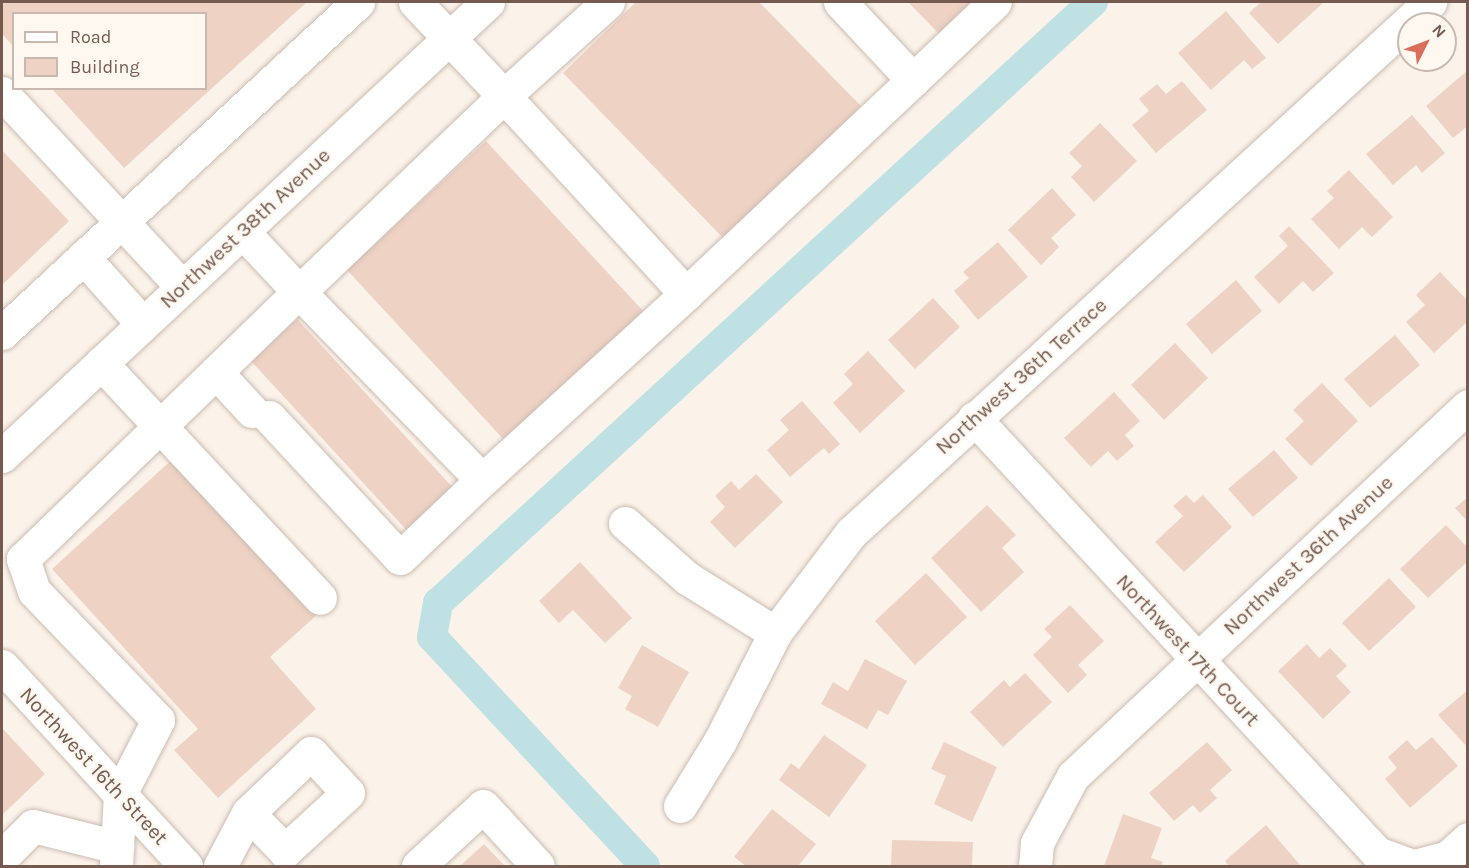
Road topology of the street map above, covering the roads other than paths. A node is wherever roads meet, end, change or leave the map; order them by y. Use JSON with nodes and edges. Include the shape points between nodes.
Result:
{"nodes":[{"id":1,"x":358,"y":2,"type":"edge"},
{"id":2,"x":415,"y":2,"type":"edge"},
{"id":3,"x":488,"y":2,"type":"edge"},
{"id":4,"x":608,"y":2,"type":"edge"},
{"id":5,"x":840,"y":2,"type":"edge"},
{"id":6,"x":995,"y":2,"type":"edge"},
{"id":7,"x":1430,"y":2,"type":"edge"},
{"id":8,"x":447,"y":39,"type":"junction"},
{"id":9,"x":913,"y":80,"type":"junction"},
{"id":10,"x":2,"y":93,"type":"edge"},
{"id":11,"x":504,"y":96,"type":"junction"},
{"id":12,"x":123,"y":220,"type":"junction"},
{"id":13,"x":242,"y":231,"type":"junction"},
{"id":14,"x":83,"y":257,"type":"junction"},
{"id":15,"x":182,"y":287,"type":"junction"},
{"id":16,"x":299,"y":292,"type":"junction"},
{"id":17,"x":686,"y":294,"type":"junction"},
{"id":18,"x":143,"y":324,"type":"junction"},
{"id":19,"x":2,"y":333,"type":"edge"},
{"id":20,"x":101,"y":363,"type":"junction"},
{"id":21,"x":216,"y":372,"type":"junction"},
{"id":22,"x":1467,"y":406,"type":"edge"},
{"id":23,"x":974,"y":418,"type":"junction"},
{"id":24,"x":160,"y":426,"type":"junction"},
{"id":25,"x":2,"y":456,"type":"edge"},
{"id":26,"x":482,"y":480,"type":"junction"},
{"id":27,"x":625,"y":523,"type":"dead end"},
{"id":28,"x":321,"y":598,"type":"dead end"},
{"id":29,"x":775,"y":633,"type":"junction"},
{"id":30,"x":1195,"y":660,"type":"junction"},
{"id":31,"x":2,"y":666,"type":"edge"},
{"id":32,"x":120,"y":794,"type":"junction"},
{"id":33,"x":680,"y":806,"type":"dead end"},
{"id":34,"x":248,"y":813,"type":"dead end"},
{"id":35,"x":1467,"y":839,"type":"edge"},
{"id":36,"x":1036,"y":855,"type":"edge"},
{"id":37,"x":2,"y":856,"type":"edge"},
{"id":38,"x":116,"y":857,"type":"edge"},
{"id":39,"x":186,"y":867,"type":"edge"},
{"id":40,"x":220,"y":867,"type":"edge"},
{"id":41,"x":418,"y":867,"type":"edge"},
{"id":42,"x":538,"y":867,"type":"edge"},
{"id":43,"x":1413,"y":867,"type":"edge"}],
"edges":[{"from":1,"to":12,"type":"street"},
{"from":2,"to":8,"type":"street"},
{"from":3,"to":8,"type":"street","name":"Northwest 38th Avenue"},
{"from":4,"to":11,"type":"street"},
{"from":5,"to":9,"type":"street"},
{"from":6,"to":9,"type":"street"},
{"from":7,"to":23,"type":"street","name":"Northwest 36th Terrace"},
{"from":8,"to":11,"type":"street"},
{"from":8,"to":13,"type":"street","name":"Northwest 38th Avenue"},
{"from":9,"to":17,"type":"street"},
{"from":10,"to":12,"type":"street"},
{"from":11,"to":16,"type":"street"},
{"from":11,"to":17,"type":"street"},
{"from":12,"to":14,"type":"street"},
{"from":12,"to":15,"type":"street"},
{"from":13,"to":15,"type":"street","name":"Northwest 38th Avenue"},
{"from":13,"to":16,"type":"street"},
{"from":14,"to":18,"type":"street"},
{"from":14,"to":19,"type":"street"},
{"from":15,"to":18,"type":"street","name":"Northwest 38th Avenue"},
{"from":16,"to":21,"type":"street"},
{"from":16,"to":26,"type":"street"},
{"from":17,"to":26,"type":"street"},
{"from":18,"to":20,"type":"street","name":"Northwest 38th Avenue"},
{"from":20,"to":24,"type":"street"},
{"from":20,"to":25,"type":"street","name":"Northwest 38th Avenue"},
{"from":21,"to":24,"type":"street"},
{"from":21,"to":26,"type":"street","via":[[400,558]]},
{"from":22,"to":30,"type":"street","name":"Northwest 36th Avenue"},
{"from":23,"to":29,"type":"street","name":"Northwest 36th Terrace","via":[[851,533]]},
{"from":23,"to":30,"type":"street","name":"Northwest 17th Court"},
{"from":24,"to":28,"type":"street"},
{"from":24,"to":32,"type":"street","via":[[23,558],[34,591],[158,720]]},
{"from":27,"to":29,"type":"street","via":[[687,578]]},
{"from":29,"to":33,"type":"street","name":"Northwest 36th Terrace","via":[[705,770]]},
{"from":30,"to":36,"type":"street","name":"Northwest 36th Avenue","via":[[1073,776]]},
{"from":30,"to":43,"type":"street","name":"Northwest 17th Court","via":[[1377,853]]},
{"from":31,"to":32,"type":"street","name":"Northwest 16th Street"},
{"from":32,"to":38,"type":"street"},
{"from":32,"to":39,"type":"street","name":"Northwest 16th Street"},
{"from":34,"to":40,"type":"street"},
{"from":35,"to":43,"type":"street","via":[[1448,857]]},
{"from":37,"to":38,"type":"street","via":[[33,826]]},
{"from":41,"to":42,"type":"street","via":[[483,806]]}]}
